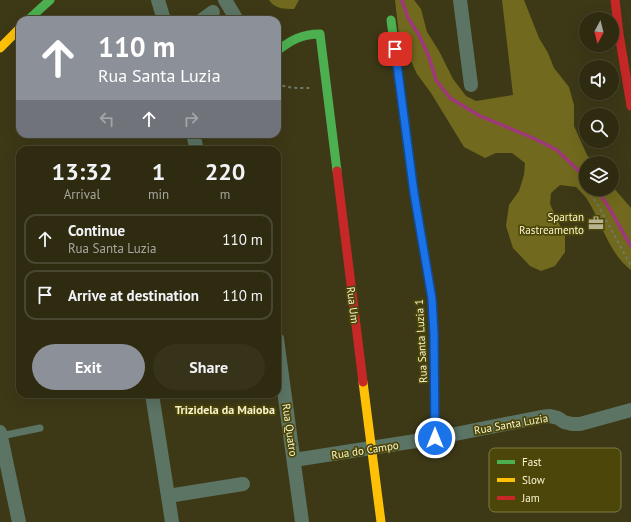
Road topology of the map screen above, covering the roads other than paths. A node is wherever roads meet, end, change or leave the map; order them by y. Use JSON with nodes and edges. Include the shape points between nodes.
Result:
{"nodes":[{"id":1,"x":50,"y":0,"type":"edge"},
{"id":2,"x":158,"y":0,"type":"edge"},
{"id":3,"x":226,"y":0,"type":"edge"},
{"id":4,"x":460,"y":0,"type":"edge"},
{"id":5,"x":615,"y":0,"type":"edge"},
{"id":6,"x":33,"y":10,"type":"edge"},
{"id":7,"x":213,"y":12,"type":"dead end"},
{"id":8,"x":163,"y":16,"type":"edge"},
{"id":9,"x":208,"y":16,"type":"edge"},
{"id":10,"x":235,"y":16,"type":"edge"},
{"id":11,"x":391,"y":20,"type":"dead end"},
{"id":12,"x":16,"y":32,"type":"edge"},
{"id":13,"x":0,"y":48,"type":"edge"},
{"id":14,"x":281,"y":48,"type":"edge"},
{"id":15,"x":471,"y":85,"type":"dead end"},
{"id":16,"x":631,"y":106,"type":"edge"},
{"id":17,"x":281,"y":367,"type":"edge"},
{"id":18,"x":153,"y":398,"type":"edge"},
{"id":19,"x":631,"y":410,"type":"edge"},
{"id":20,"x":40,"y":428,"type":"dead end"},
{"id":21,"x":0,"y":435,"type":"edge"},
{"id":22,"x":435,"y":438,"type":"junction"},
{"id":23,"x":371,"y":449,"type":"junction"},
{"id":24,"x":294,"y":460,"type":"junction"},
{"id":25,"x":243,"y":484,"type":"dead end"},
{"id":26,"x":168,"y":496,"type":"junction"},
{"id":27,"x":18,"y":522,"type":"edge"},
{"id":28,"x":172,"y":522,"type":"edge"},
{"id":29,"x":302,"y":522,"type":"edge"},
{"id":30,"x":381,"y":522,"type":"edge"}],
"edges":[{"from":1,"to":6,"type":"street"},
{"from":2,"to":8,"type":"street"},
{"from":3,"to":10,"type":"street"},
{"from":4,"to":15,"type":"street"},
{"from":5,"to":16,"type":"street"},
{"from":7,"to":9,"type":"street"},
{"from":11,"to":22,"type":"street","name":"Rua Santa Luzia 1","via":[[409,157],[432,299]]},
{"from":12,"to":13,"type":"street"},
{"from":14,"to":23,"type":"street","name":"Rua Um","via":[[297,36],[307,33],[320,34]]},
{"from":17,"to":24,"type":"street","name":"Rua Quatro"},
{"from":18,"to":26,"type":"street"},
{"from":19,"to":22,"type":"street","name":"Rua Santa Luzia","via":[[580,424],[564,422],[550,416]]},
{"from":20,"to":21,"type":"lane"},
{"from":21,"to":27,"type":"street"},
{"from":22,"to":23,"type":"street","name":"Rua do Campo"},
{"from":23,"to":24,"type":"street","name":"Rua do Campo"},
{"from":23,"to":30,"type":"street","name":"Rua Um"},
{"from":24,"to":29,"type":"street","name":"Rua Quatro"},
{"from":25,"to":26,"type":"street"},
{"from":26,"to":28,"type":"street"}]}
